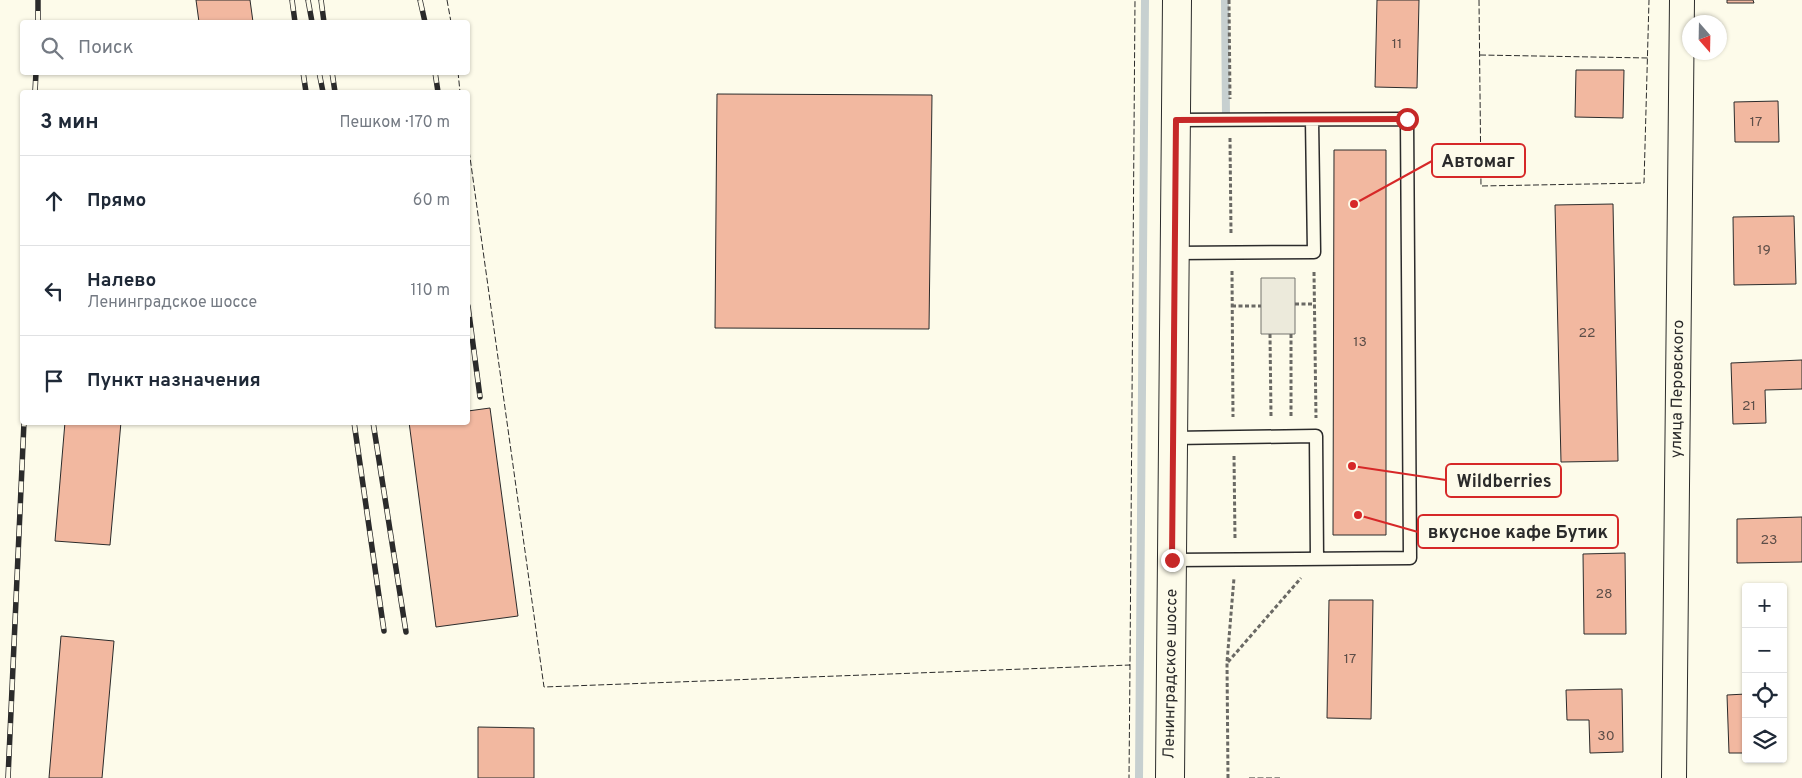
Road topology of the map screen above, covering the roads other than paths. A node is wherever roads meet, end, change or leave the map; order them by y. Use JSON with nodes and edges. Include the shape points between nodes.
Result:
{"nodes":[{"id":1,"x":1177,"y":0,"type":"edge"},
{"id":2,"x":1682,"y":0,"type":"edge"},
{"id":3,"x":1176,"y":120,"type":"junction"},
{"id":4,"x":1312,"y":120,"type":"junction"},
{"id":5,"x":1174,"y":253,"type":"junction"},
{"id":6,"x":1173,"y":438,"type":"junction"},
{"id":7,"x":1317,"y":559,"type":"junction"},
{"id":8,"x":1172,"y":560,"type":"junction"},
{"id":9,"x":1170,"y":778,"type":"edge"},
{"id":10,"x":1674,"y":778,"type":"edge"}],
"edges":[{"from":1,"to":3,"type":"main road","name":"Ленинградское шоссе"},
{"from":2,"to":10,"type":"street","name":"улица Перовского"},
{"from":3,"to":4,"type":"lane"},
{"from":3,"to":5,"type":"main road","name":"Ленинградское шоссе"},
{"from":4,"to":5,"type":"lane","via":[[1314,252]]},
{"from":4,"to":7,"type":"lane","via":[[1407,119],[1410,558]]},
{"from":5,"to":6,"type":"main road","name":"Ленинградское шоссе"},
{"from":6,"to":7,"type":"lane","via":[[1316,436]]},
{"from":6,"to":8,"type":"main road","name":"Ленинградское шоссе"},
{"from":7,"to":8,"type":"lane"},
{"from":8,"to":9,"type":"main road","name":"Ленинградское шоссе"}]}
